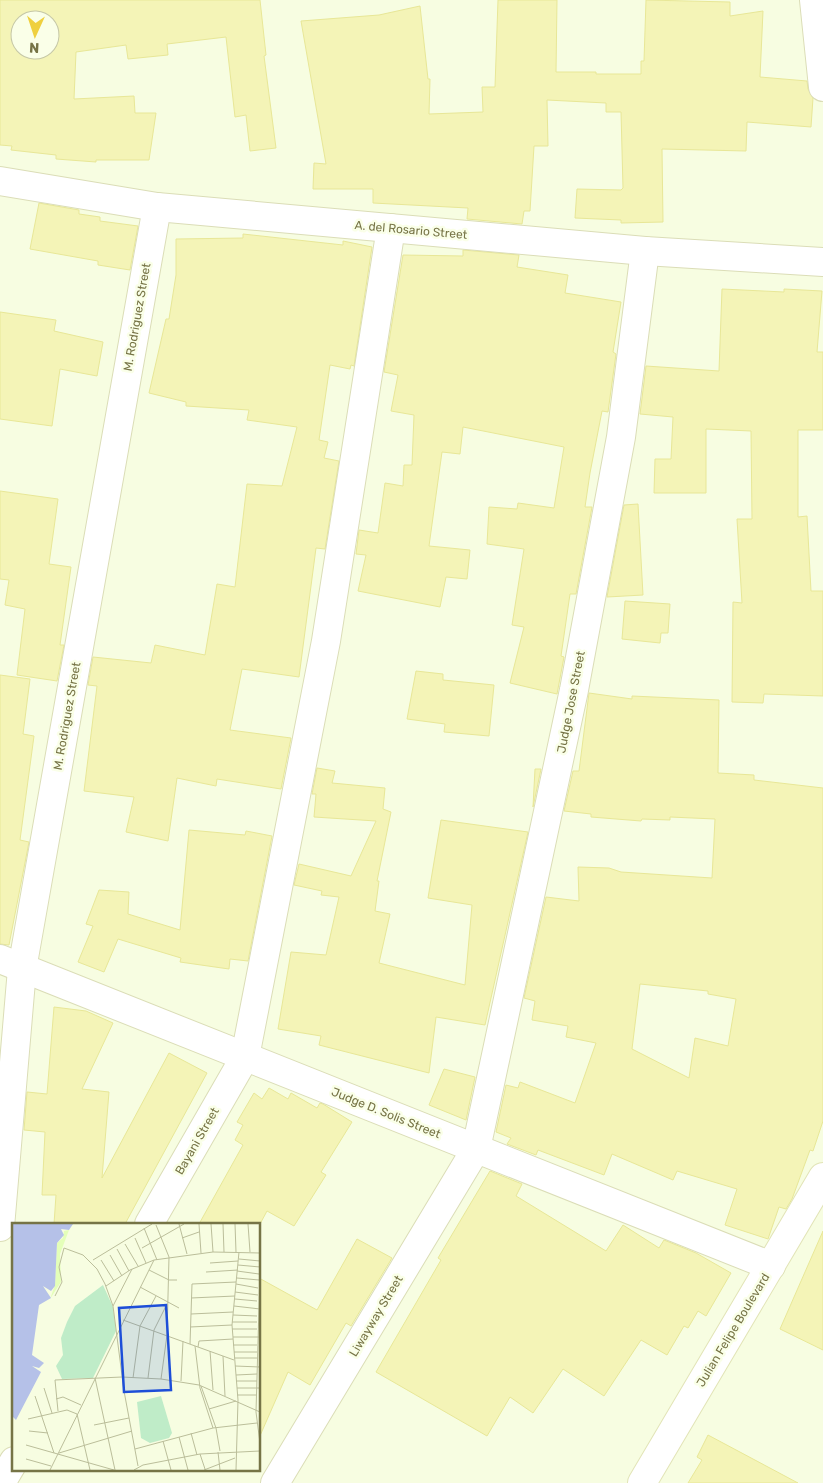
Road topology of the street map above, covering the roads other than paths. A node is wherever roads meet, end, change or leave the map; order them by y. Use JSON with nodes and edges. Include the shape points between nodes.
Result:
{"nodes":[{"id":1,"x":814,"y":0,"type":"edge"},
{"id":2,"x":823,"y":87,"type":"edge"},
{"id":3,"x":0,"y":180,"type":"edge"},
{"id":4,"x":157,"y":207,"type":"junction"},
{"id":5,"x":391,"y":228,"type":"junction"},
{"id":6,"x":645,"y":251,"type":"junction"},
{"id":7,"x":823,"y":262,"type":"edge"},
{"id":8,"x":11,"y":964,"type":"edge"},
{"id":9,"x":245,"y":1057,"type":"junction"},
{"id":10,"x":476,"y":1149,"type":"junction"},
{"id":11,"x":823,"y":1177,"type":"edge"},
{"id":12,"x":150,"y":1223,"type":"edge"},
{"id":13,"x":0,"y":1227,"type":"edge"},
{"id":14,"x":772,"y":1266,"type":"junction"},
{"id":15,"x":12,"y":1464,"type":"edge"},
{"id":16,"x":1,"y":1483,"type":"edge"},
{"id":17,"x":275,"y":1483,"type":"edge"},
{"id":18,"x":642,"y":1483,"type":"edge"}],
"edges":[{"from":1,"to":2,"type":"street"},
{"from":3,"to":4,"type":"street","name":"A. del Rosario Street"},
{"from":4,"to":5,"type":"street","name":"A. del Rosario Street"},
{"from":4,"to":8,"type":"street","name":"M. Rodriguez Street"},
{"from":5,"to":6,"type":"street","name":"A. del Rosario Street"},
{"from":5,"to":9,"type":"street","name":"Bayani Street","via":[[326,641]]},
{"from":6,"to":7,"type":"street","name":"A. del Rosario Street"},
{"from":6,"to":10,"type":"street","name":"Judge Jose Street","via":[[620,437],[576,680]]},
{"from":8,"to":9,"type":"street","name":"Judge D. Solis Street"},
{"from":8,"to":13,"type":"street","name":"M. Rodriguez Street"},
{"from":9,"to":10,"type":"street","name":"Judge D. Solis Street"},
{"from":9,"to":12,"type":"street","name":"Bayani Street"},
{"from":10,"to":14,"type":"street","name":"Judge D. Solis Street"},
{"from":10,"to":17,"type":"street","name":"Liwayway Street"},
{"from":11,"to":14,"type":"street","name":"Julian Felipe Boulevard"},
{"from":14,"to":18,"type":"street","name":"Julian Felipe Boulevard"},
{"from":15,"to":16,"type":"street"}]}
